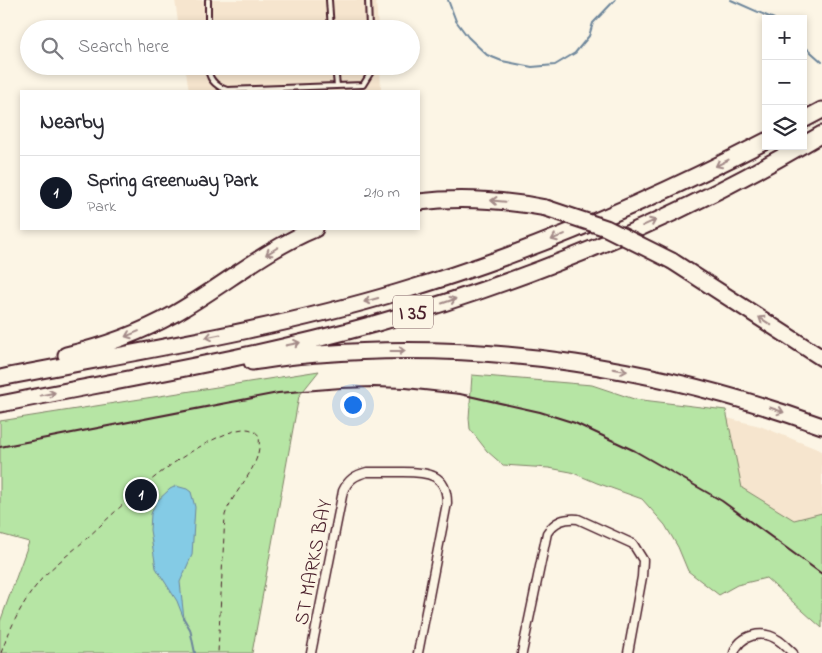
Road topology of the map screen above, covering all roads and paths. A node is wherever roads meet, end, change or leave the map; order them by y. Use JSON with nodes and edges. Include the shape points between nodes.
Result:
{"nodes":[{"id":1,"x":208,"y":0,"type":"edge"},
{"id":2,"x":329,"y":0,"type":"edge"},
{"id":3,"x":368,"y":0,"type":"edge"},
{"id":4,"x":208,"y":20,"type":"edge"},
{"id":5,"x":330,"y":20,"type":"edge"},
{"id":6,"x":369,"y":20,"type":"edge"},
{"id":7,"x":210,"y":75,"type":"edge"},
{"id":8,"x":336,"y":75,"type":"edge"},
{"id":9,"x":368,"y":75,"type":"edge"},
{"id":10,"x":337,"y":86,"type":"junction"},
{"id":11,"x":227,"y":90,"type":"edge"},
{"id":12,"x":227,"y":90,"type":"edge"},
{"id":13,"x":822,"y":110,"type":"edge"},
{"id":14,"x":807,"y":118,"type":"edge"},
{"id":15,"x":822,"y":134,"type":"edge"},
{"id":16,"x":762,"y":143,"type":"edge"},
{"id":17,"x":807,"y":143,"type":"edge"},
{"id":18,"x":794,"y":150,"type":"edge"},
{"id":19,"x":420,"y":202,"type":"edge"},
{"id":20,"x":313,"y":230,"type":"edge"},
{"id":21,"x":822,"y":358,"type":"edge"},
{"id":22,"x":193,"y":365,"type":"junction"},
{"id":23,"x":0,"y":372,"type":"edge"},
{"id":24,"x":0,"y":378,"type":"edge"},
{"id":25,"x":0,"y":404,"type":"edge"},
{"id":26,"x":822,"y":426,"type":"edge"},
{"id":27,"x":1,"y":653,"type":"edge"},
{"id":28,"x":218,"y":653,"type":"edge"},
{"id":29,"x":311,"y":653,"type":"edge"},
{"id":30,"x":418,"y":653,"type":"edge"},
{"id":31,"x":522,"y":653,"type":"edge"},
{"id":32,"x":628,"y":653,"type":"edge"},
{"id":33,"x":734,"y":653,"type":"edge"},
{"id":34,"x":793,"y":653,"type":"edge"}],
"edges":[{"from":1,"to":4,"type":"lane"},
{"from":2,"to":5,"type":"lane"},
{"from":3,"to":6,"type":"lane"},
{"from":7,"to":11,"type":"lane","via":[[212,81]]},
{"from":8,"to":10,"type":"lane"},
{"from":9,"to":10,"type":"lane","via":[[363,85]]},
{"from":10,"to":12,"type":"lane"},
{"from":13,"to":14,"type":"highway"},
{"from":15,"to":17,"type":"highway","number":"I 35"},
{"from":16,"to":24,"type":"highway","number":"I 35","one_way":true,"via":[[651,198],[552,240],[415,287],[262,327]]},
{"from":22,"to":18,"type":"highway","number":"I 35","one_way":true,"via":[[374,324],[502,283],[681,209]]},
{"from":21,"to":19,"type":"highway","one_way":true,"bridge":true,"via":[[672,261],[606,228],[546,208],[504,201],[446,199]]},
{"from":20,"to":23,"type":"highway","one_way":true,"via":[[281,245],[146,328],[84,351]]},
{"from":25,"to":22,"type":"highway","number":"I 35","one_way":true},
{"from":22,"to":26,"type":"highway","one_way":true,"via":[[222,366],[374,351],[520,357],[594,365],[676,381],[753,402]]},
{"from":27,"to":28,"type":"path","via":[[16,615],[49,570],[158,473],[196,449],[246,428],[259,436],[258,450],[248,476],[225,515]]},
{"from":29,"to":30,"type":"street","name":"ST MARKS BAY","via":[[346,484],[367,472],[419,472],[429,473],[444,485],[447,504]]},
{"from":31,"to":32,"type":"street","via":[[547,533],[552,525],[569,518],[633,544],[643,560]]},
{"from":33,"to":34,"type":"street","via":[[741,642],[758,634],[777,639]]}]}
